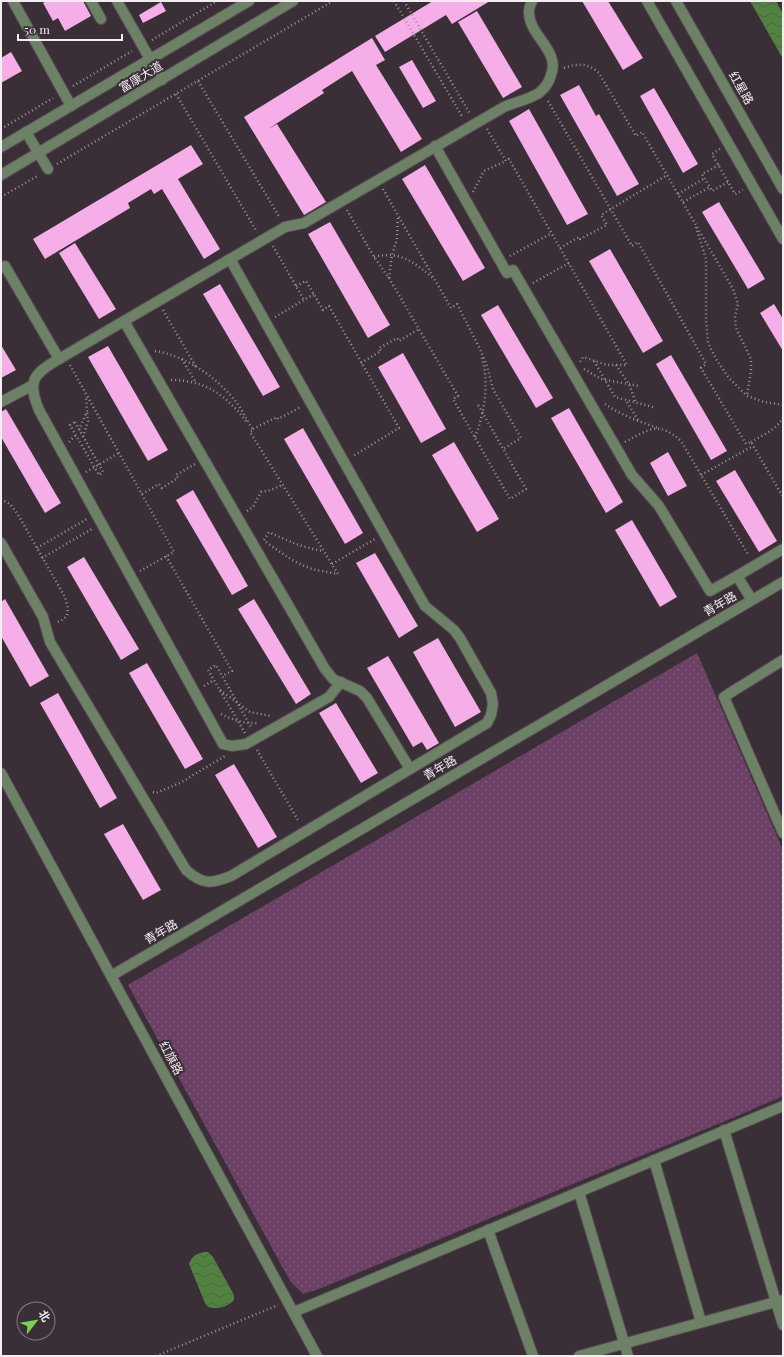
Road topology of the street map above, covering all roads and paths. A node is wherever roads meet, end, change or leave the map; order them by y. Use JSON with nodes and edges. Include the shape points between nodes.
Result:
{"nodes":[{"id":1,"x":13,"y":1,"type":"edge"},
{"id":2,"x":91,"y":1,"type":"edge"},
{"id":3,"x":117,"y":1,"type":"edge"},
{"id":4,"x":217,"y":1,"type":"edge"},
{"id":5,"x":249,"y":1,"type":"edge"},
{"id":6,"x":293,"y":1,"type":"edge"},
{"id":7,"x":333,"y":1,"type":"edge"},
{"id":8,"x":394,"y":1,"type":"edge"},
{"id":9,"x":404,"y":1,"type":"edge"},
{"id":10,"x":532,"y":1,"type":"edge"},
{"id":11,"x":647,"y":1,"type":"edge"},
{"id":12,"x":676,"y":1,"type":"edge"},
{"id":13,"x":101,"y":19,"type":"dead end"},
{"id":14,"x":143,"y":45,"type":"junction"},
{"id":15,"x":150,"y":59,"type":"junction"},
{"id":16,"x":552,"y":73,"type":"junction"},
{"id":17,"x":162,"y":80,"type":"junction"},
{"id":18,"x":198,"y":81,"type":"junction"},
{"id":19,"x":541,"y":90,"type":"junction"},
{"id":20,"x":63,"y":92,"type":"junction"},
{"id":21,"x":176,"y":94,"type":"junction"},
{"id":22,"x":71,"y":106,"type":"junction"},
{"id":23,"x":476,"y":123,"type":"junction"},
{"id":24,"x":1,"y":129,"type":"edge"},
{"id":25,"x":26,"y":132,"type":"junction"},
{"id":26,"x":729,"y":144,"type":"junction"},
{"id":27,"x":435,"y":146,"type":"junction"},
{"id":28,"x":1,"y":147,"type":"edge"},
{"id":29,"x":38,"y":153,"type":"junction"},
{"id":30,"x":506,"y":161,"type":"junction"},
{"id":31,"x":719,"y":165,"type":"junction"},
{"id":32,"x":48,"y":170,"type":"junction"},
{"id":33,"x":1,"y":175,"type":"edge"},
{"id":34,"x":668,"y":175,"type":"junction"},
{"id":35,"x":705,"y":178,"type":"junction"},
{"id":36,"x":728,"y":182,"type":"junction"},
{"id":37,"x":752,"y":185,"type":"junction"},
{"id":38,"x":381,"y":186,"type":"dead end"},
{"id":39,"x":710,"y":187,"type":"junction"},
{"id":40,"x":783,"y":189,"type":"edge"},
{"id":41,"x":678,"y":194,"type":"junction"},
{"id":42,"x":1,"y":197,"type":"edge"},
{"id":43,"x":466,"y":200,"type":"junction"},
{"id":44,"x":341,"y":201,"type":"junction"},
{"id":45,"x":683,"y":202,"type":"junction"},
{"id":46,"x":610,"y":209,"type":"junction"},
{"id":47,"x":398,"y":216,"type":"junction"},
{"id":48,"x":694,"y":220,"type":"junction"},
{"id":49,"x":285,"y":227,"type":"junction"},
{"id":50,"x":552,"y":233,"type":"junction"},
{"id":51,"x":265,"y":239,"type":"junction"},
{"id":52,"x":783,"y":239,"type":"edge"},
{"id":53,"x":560,"y":248,"type":"junction"},
{"id":54,"x":392,"y":255,"type":"junction"},
{"id":55,"x":374,"y":257,"type":"junction"},
{"id":56,"x":230,"y":259,"type":"junction"},
{"id":57,"x":501,"y":262,"type":"junction"},
{"id":58,"x":569,"y":263,"type":"junction"},
{"id":59,"x":1,"y":268,"type":"edge"},
{"id":60,"x":389,"y":278,"type":"junction"},
{"id":61,"x":435,"y":280,"type":"junction"},
{"id":62,"x":296,"y":286,"type":"junction"},
{"id":63,"x":524,"y":289,"type":"junction"},
{"id":64,"x":314,"y":294,"type":"junction"},
{"id":65,"x":304,"y":300,"type":"junction"},
{"id":66,"x":158,"y":301,"type":"junction"},
{"id":67,"x":124,"y":321,"type":"junction"},
{"id":68,"x":266,"y":322,"type":"junction"},
{"id":69,"x":419,"y":329,"type":"junction"},
{"id":70,"x":140,"y":348,"type":"junction"},
{"id":71,"x":480,"y":349,"type":"junction"},
{"id":72,"x":62,"y":357,"type":"junction"},
{"id":73,"x":182,"y":359,"type":"junction"},
{"id":74,"x":594,"y":361,"type":"junction"},
{"id":75,"x":361,"y":363,"type":"junction"},
{"id":76,"x":579,"y":365,"type":"dead end"},
{"id":77,"x":616,"y":365,"type":"junction"},
{"id":78,"x":196,"y":367,"type":"junction"},
{"id":79,"x":582,"y":367,"type":"dead end"},
{"id":80,"x":158,"y":380,"type":"junction"},
{"id":81,"x":605,"y":380,"type":"junction"},
{"id":82,"x":196,"y":383,"type":"junction"},
{"id":83,"x":629,"y":384,"type":"junction"},
{"id":84,"x":33,"y":385,"type":"junction"},
{"id":85,"x":639,"y":386,"type":"dead end"},
{"id":86,"x":86,"y":395,"type":"junction"},
{"id":87,"x":747,"y":396,"type":"junction"},
{"id":88,"x":627,"y":401,"type":"junction"},
{"id":89,"x":1,"y":402,"type":"edge"},
{"id":90,"x":310,"y":402,"type":"junction"},
{"id":91,"x":602,"y":402,"type":"dead end"},
{"id":92,"x":477,"y":403,"type":"dead end"},
{"id":93,"x":636,"y":404,"type":"junction"},
{"id":94,"x":783,"y":405,"type":"edge"},
{"id":95,"x":653,"y":407,"type":"dead end"},
{"id":96,"x":87,"y":411,"type":"junction"},
{"id":97,"x":482,"y":413,"type":"junction"},
{"id":98,"x":783,"y":417,"type":"edge"},
{"id":99,"x":638,"y":420,"type":"junction"},
{"id":100,"x":662,"y":428,"type":"junction"},
{"id":101,"x":80,"y":430,"type":"junction"},
{"id":102,"x":253,"y":430,"type":"junction"},
{"id":103,"x":83,"y":437,"type":"junction"},
{"id":104,"x":475,"y":437,"type":"junction"},
{"id":105,"x":746,"y":444,"type":"junction"},
{"id":106,"x":753,"y":445,"type":"junction"},
{"id":107,"x":615,"y":447,"type":"junction"},
{"id":108,"x":503,"y":449,"type":"junction"},
{"id":109,"x":119,"y":453,"type":"junction"},
{"id":110,"x":204,"y":459,"type":"junction"},
{"id":111,"x":344,"y":461,"type":"junction"},
{"id":112,"x":99,"y":465,"type":"junction"},
{"id":113,"x":94,"y":468,"type":"junction"},
{"id":114,"x":702,"y":475,"type":"junction"},
{"id":115,"x":76,"y":478,"type":"junction"},
{"id":116,"x":282,"y":485,"type":"junction"},
{"id":117,"x":142,"y":494,"type":"junction"},
{"id":118,"x":783,"y":497,"type":"edge"},
{"id":119,"x":1,"y":499,"type":"edge"},
{"id":120,"x":96,"y":514,"type":"junction"},
{"id":121,"x":237,"y":517,"type":"junction"},
{"id":122,"x":101,"y":523,"type":"junction"},
{"id":123,"x":384,"y":534,"type":"junction"},
{"id":124,"x":260,"y":536,"type":"dead end"},
{"id":125,"x":264,"y":540,"type":"junction"},
{"id":126,"x":1,"y":544,"type":"edge"},
{"id":127,"x":37,"y":548,"type":"junction"},
{"id":128,"x":783,"y":549,"type":"edge"},
{"id":129,"x":324,"y":551,"type":"junction"},
{"id":130,"x":166,"y":556,"type":"junction"},
{"id":131,"x":42,"y":558,"type":"junction"},
{"id":132,"x":332,"y":564,"type":"junction"},
{"id":133,"x":754,"y":566,"type":"junction"},
{"id":134,"x":737,"y":576,"type":"junction"},
{"id":135,"x":131,"y":577,"type":"junction"},
{"id":136,"x":783,"y":582,"type":"edge"},
{"id":137,"x":752,"y":600,"type":"junction"},
{"id":138,"x":45,"y":623,"type":"junction"},
{"id":139,"x":783,"y":660,"type":"edge"},
{"id":140,"x":222,"y":676,"type":"junction"},
{"id":141,"x":341,"y":682,"type":"junction"},
{"id":142,"x":220,"y":690,"type":"junction"},
{"id":143,"x":238,"y":704,"type":"junction"},
{"id":144,"x":218,"y":712,"type":"dead end"},
{"id":145,"x":276,"y":716,"type":"dead end"},
{"id":146,"x":238,"y":721,"type":"junction"},
{"id":147,"x":262,"y":722,"type":"dead end"},
{"id":148,"x":249,"y":724,"type":"junction"},
{"id":149,"x":253,"y":740,"type":"junction"},
{"id":150,"x":226,"y":756,"type":"dead end"},
{"id":151,"x":410,"y":769,"type":"junction"},
{"id":152,"x":1,"y":773,"type":"edge"},
{"id":153,"x":139,"y":790,"type":"junction"},
{"id":154,"x":305,"y":832,"type":"junction"},
{"id":155,"x":783,"y":832,"type":"edge"},
{"id":156,"x":111,"y":976,"type":"junction"},
{"id":157,"x":783,"y":1106,"type":"edge"},
{"id":158,"x":724,"y":1130,"type":"junction"},
{"id":159,"x":654,"y":1160,"type":"junction"},
{"id":160,"x":579,"y":1192,"type":"junction"},
{"id":161,"x":488,"y":1230,"type":"junction"},
{"id":162,"x":287,"y":1301,"type":"junction"},
{"id":163,"x":780,"y":1301,"type":"edge"},
{"id":164,"x":294,"y":1312,"type":"junction"},
{"id":165,"x":701,"y":1322,"type":"junction"},
{"id":166,"x":783,"y":1324,"type":"edge"},
{"id":167,"x":625,"y":1343,"type":"junction"},
{"id":168,"x":156,"y":1356,"type":"edge"},
{"id":169,"x":317,"y":1356,"type":"edge"},
{"id":170,"x":533,"y":1356,"type":"edge"},
{"id":171,"x":579,"y":1356,"type":"edge"},
{"id":172,"x":628,"y":1356,"type":"edge"}],
"edges":[{"from":1,"to":20,"type":"street"},
{"from":2,"to":13,"type":"street"},
{"from":3,"to":14,"type":"street"},
{"from":4,"to":14,"type":"path"},
{"from":5,"to":15,"type":"street","name":"富康大道"},
{"from":6,"to":17,"type":"street","name":"富康大道"},
{"from":7,"to":18,"type":"path"},
{"from":8,"to":23,"type":"path"},
{"from":9,"to":23,"type":"path"},
{"from":10,"to":16,"type":"street","via":[[529,10],[531,22],[553,59]]},
{"from":11,"to":26,"type":"street"},
{"from":12,"to":40,"type":"street","name":"红星路"},
{"from":14,"to":15,"type":"street"},
{"from":14,"to":20,"type":"path"},
{"from":15,"to":17,"type":"street"},
{"from":15,"to":22,"type":"street","name":"富康大道"},
{"from":16,"to":19,"type":"street"},
{"from":16,"to":34,"type":"path","via":[[571,65],[591,67],[599,73],[636,136],[642,132]]},
{"from":17,"to":29,"type":"street","name":"富康大道"},
{"from":18,"to":21,"type":"path"},
{"from":18,"to":49,"type":"path"},
{"from":19,"to":23,"type":"street"},
{"from":19,"to":46,"type":"path"},
{"from":20,"to":22,"type":"street"},
{"from":20,"to":24,"type":"path"},
{"from":21,"to":32,"type":"path"},
{"from":21,"to":51,"type":"path"},
{"from":22,"to":25,"type":"street","name":"富康大道"},
{"from":23,"to":27,"type":"street"},
{"from":23,"to":30,"type":"path"},
{"from":25,"to":28,"type":"street","name":"富康大道"},
{"from":25,"to":29,"type":"street"},
{"from":26,"to":31,"type":"path","via":[[712,154]]},
{"from":26,"to":37,"type":"street"},
{"from":27,"to":43,"type":"street"},
{"from":27,"to":44,"type":"street"},
{"from":29,"to":32,"type":"street"},
{"from":29,"to":33,"type":"street","name":"富康大道"},
{"from":30,"to":43,"type":"path","via":[[484,171]]},
{"from":30,"to":50,"type":"path","via":[[509,159]]},
{"from":31,"to":35,"type":"path","via":[[702,174]]},
{"from":31,"to":36,"type":"path"},
{"from":32,"to":42,"type":"path"},
{"from":34,"to":41,"type":"path"},
{"from":34,"to":46,"type":"path"},
{"from":35,"to":39,"type":"path"},
{"from":35,"to":41,"type":"path"},
{"from":36,"to":37,"type":"path","via":[[735,194]]},
{"from":36,"to":39,"type":"path","via":[[712,191]]},
{"from":37,"to":52,"type":"street"},
{"from":38,"to":47,"type":"path"},
{"from":39,"to":45,"type":"path"},
{"from":41,"to":45,"type":"path"},
{"from":43,"to":57,"type":"street"},
{"from":44,"to":49,"type":"street","via":[[304,223]]},
{"from":44,"to":55,"type":"path"},
{"from":45,"to":48,"type":"path"},
{"from":46,"to":53,"type":"path","via":[[601,215],[606,225]]},
{"from":46,"to":105,"type":"path","via":[[632,246],[638,242],[706,364],[702,368]]},
{"from":47,"to":54,"type":"path","via":[[397,239]]},
{"from":47,"to":61,"type":"path"},
{"from":48,"to":87,"type":"path","via":[[706,259],[708,343],[729,378]]},
{"from":48,"to":87,"type":"path","via":[[733,289],[738,304],[734,316],[736,328],[751,359]]},
{"from":49,"to":51,"type":"street"},
{"from":50,"to":53,"type":"path"},
{"from":50,"to":57,"type":"path"},
{"from":51,"to":56,"type":"street"},
{"from":51,"to":62,"type":"path"},
{"from":53,"to":58,"type":"path"},
{"from":54,"to":55,"type":"path"},
{"from":54,"to":60,"type":"path"},
{"from":54,"to":61,"type":"path","via":[[408,260]]},
{"from":55,"to":60,"type":"path"},
{"from":56,"to":66,"type":"street"},
{"from":56,"to":68,"type":"street"},
{"from":57,"to":63,"type":"street","via":[[507,273],[513,270]]},
{"from":58,"to":63,"type":"path"},
{"from":58,"to":77,"type":"path","via":[[627,365]]},
{"from":59,"to":72,"type":"street","via":[[5,266]]},
{"from":60,"to":69,"type":"path"},
{"from":61,"to":71,"type":"path","via":[[451,308],[456,304]]},
{"from":62,"to":64,"type":"path","via":[[306,280]]},
{"from":62,"to":65,"type":"path"},
{"from":63,"to":107,"type":"street"},
{"from":64,"to":65,"type":"path"},
{"from":64,"to":75,"type":"path","via":[[323,310],[329,306]]},
{"from":65,"to":68,"type":"path"},
{"from":66,"to":67,"type":"street"},
{"from":66,"to":78,"type":"path"},
{"from":67,"to":70,"type":"street"},
{"from":67,"to":72,"type":"street"},
{"from":68,"to":90,"type":"street"},
{"from":69,"to":75,"type":"path","via":[[399,341],[397,338],[379,348],[381,351]]},
{"from":69,"to":104,"type":"path","via":[[458,396],[453,399]]},
{"from":70,"to":73,"type":"path"},
{"from":70,"to":80,"type":"street"},
{"from":71,"to":97,"type":"path","via":[[486,384]]},
{"from":71,"to":108,"type":"path","via":[[493,389],[521,438]]},
{"from":72,"to":84,"type":"street","via":[[43,368]]},
{"from":72,"to":86,"type":"path"},
{"from":73,"to":78,"type":"path"},
{"from":73,"to":82,"type":"path"},
{"from":74,"to":76,"type":"path","via":[[582,357]]},
{"from":74,"to":77,"type":"path"},
{"from":74,"to":81,"type":"path"},
{"from":75,"to":111,"type":"path","via":[[399,428]]},
{"from":77,"to":83,"type":"path"},
{"from":78,"to":102,"type":"path","via":[[228,394]]},
{"from":79,"to":81,"type":"path"},
{"from":80,"to":82,"type":"path"},
{"from":80,"to":110,"type":"street"},
{"from":81,"to":83,"type":"path"},
{"from":81,"to":88,"type":"path","via":[[615,398]]},
{"from":82,"to":102,"type":"path","via":[[223,396],[234,405]]},
{"from":83,"to":85,"type":"path"},
{"from":83,"to":93,"type":"path"},
{"from":84,"to":89,"type":"street"},
{"from":84,"to":115,"type":"street","via":[[33,396],[38,410]]},
{"from":86,"to":96,"type":"path"},
{"from":86,"to":109,"type":"path"},
{"from":87,"to":94,"type":"path"},
{"from":88,"to":93,"type":"path"},
{"from":88,"to":99,"type":"path"},
{"from":90,"to":102,"type":"path"},
{"from":90,"to":111,"type":"street"},
{"from":91,"to":99,"type":"path"},
{"from":92,"to":97,"type":"path"},
{"from":93,"to":95,"type":"path"},
{"from":96,"to":101,"type":"path"},
{"from":96,"to":103,"type":"path","via":[[88,421]]},
{"from":97,"to":104,"type":"path"},
{"from":97,"to":108,"type":"path"},
{"from":98,"to":105,"type":"path","via":[[775,428]]},
{"from":99,"to":100,"type":"path"},
{"from":100,"to":107,"type":"path","via":[[644,432]]},
{"from":100,"to":114,"type":"path","via":[[673,433],[681,441]]},
{"from":101,"to":103,"type":"path"},
{"from":101,"to":113,"type":"path","via":[[75,422],[70,425]]},
{"from":102,"to":116,"type":"path","via":[[250,432]]},
{"from":103,"to":112,"type":"path"},
{"from":104,"to":108,"type":"path","via":[[510,499],[526,489]]},
{"from":105,"to":106,"type":"path","via":[[751,442]]},
{"from":106,"to":114,"type":"path"},
{"from":106,"to":118,"type":"path"},
{"from":107,"to":134,"type":"street","via":[[632,475],[659,506],[710,592]]},
{"from":109,"to":112,"type":"path"},
{"from":109,"to":117,"type":"path"},
{"from":110,"to":117,"type":"path","via":[[176,475],[178,478],[162,488],[159,484]]},
{"from":110,"to":121,"type":"street"},
{"from":111,"to":123,"type":"street"},
{"from":112,"to":113,"type":"path"},
{"from":112,"to":113,"type":"path","via":[[103,472],[98,475]]},
{"from":113,"to":115,"type":"path"},
{"from":114,"to":133,"type":"path"},
{"from":115,"to":120,"type":"street"},
{"from":116,"to":121,"type":"path","via":[[261,492],[253,507]]},
{"from":116,"to":129,"type":"path"},
{"from":117,"to":130,"type":"path","via":[[174,552]]},
{"from":119,"to":127,"type":"path","via":[[10,504],[17,513]]},
{"from":120,"to":122,"type":"street"},
{"from":120,"to":127,"type":"path"},
{"from":121,"to":141,"type":"street","via":[[325,669],[333,679]]},
{"from":122,"to":131,"type":"path"},
{"from":122,"to":135,"type":"street"},
{"from":123,"to":132,"type":"path"},
{"from":123,"to":151,"type":"street","via":[[425,606],[460,638],[491,693],[493,704],[487,723]]},
{"from":124,"to":125,"type":"path"},
{"from":125,"to":129,"type":"path","via":[[270,532],[291,543]]},
{"from":125,"to":132,"type":"path","via":[[300,564],[338,574]]},
{"from":126,"to":138,"type":"street","via":[[44,617]]},
{"from":127,"to":131,"type":"path"},
{"from":128,"to":133,"type":"street"},
{"from":129,"to":132,"type":"path"},
{"from":130,"to":135,"type":"path"},
{"from":130,"to":140,"type":"path","via":[[232,671]]},
{"from":131,"to":138,"type":"path","via":[[65,597],[68,608],[67,616],[61,621]]},
{"from":133,"to":134,"type":"street"},
{"from":134,"to":137,"type":"street"},
{"from":135,"to":149,"type":"street","via":[[223,744],[232,746]]},
{"from":136,"to":137,"type":"street","name":"青年路"},
{"from":137,"to":156,"type":"street","name":"青年路"},
{"from":138,"to":153,"type":"street","via":[[50,642]]},
{"from":139,"to":155,"type":"street","via":[[724,698]]},
{"from":140,"to":142,"type":"path","via":[[216,665],[208,670]]},
{"from":140,"to":143,"type":"path"},
{"from":141,"to":149,"type":"street","via":[[329,697]]},
{"from":141,"to":151,"type":"street","via":[[360,691],[367,698]]},
{"from":142,"to":143,"type":"path"},
{"from":142,"to":146,"type":"path"},
{"from":143,"to":145,"type":"path","via":[[250,712]]},
{"from":143,"to":148,"type":"path"},
{"from":144,"to":146,"type":"path"},
{"from":146,"to":148,"type":"path"},
{"from":146,"to":149,"type":"path"},
{"from":147,"to":148,"type":"path"},
{"from":148,"to":149,"type":"path"},
{"from":149,"to":154,"type":"path"},
{"from":150,"to":153,"type":"path","via":[[167,789],[156,793]]},
{"from":151,"to":154,"type":"street"},
{"from":152,"to":156,"type":"street","name":"红旗路"},
{"from":153,"to":154,"type":"street","via":[[186,870],[206,883],[231,876]]},
{"from":156,"to":162,"type":"street","name":"红旗路"},
{"from":157,"to":158,"type":"street"},
{"from":158,"to":159,"type":"street"},
{"from":158,"to":163,"type":"street"},
{"from":159,"to":160,"type":"street"},
{"from":159,"to":165,"type":"street"},
{"from":160,"to":161,"type":"street"},
{"from":160,"to":167,"type":"street"},
{"from":161,"to":164,"type":"street"},
{"from":161,"to":170,"type":"street"},
{"from":162,"to":164,"type":"street","name":"红旗路"},
{"from":162,"to":168,"type":"path"},
{"from":163,"to":165,"type":"street"},
{"from":163,"to":166,"type":"street"},
{"from":164,"to":169,"type":"street","name":"红旗路"},
{"from":165,"to":167,"type":"street"},
{"from":167,"to":171,"type":"street"},
{"from":167,"to":172,"type":"street"}]}
